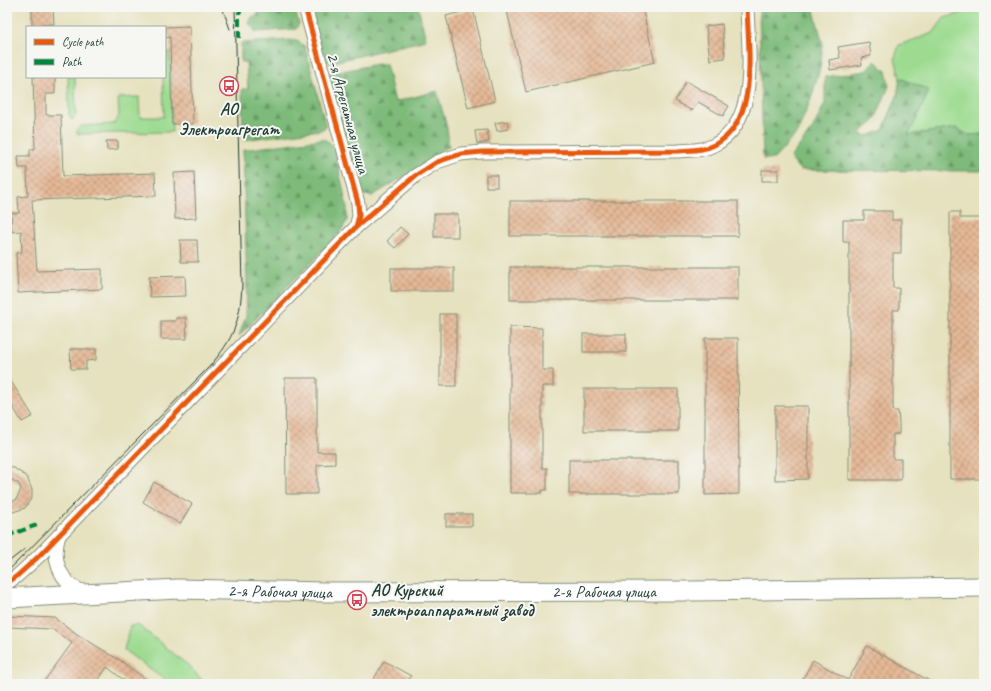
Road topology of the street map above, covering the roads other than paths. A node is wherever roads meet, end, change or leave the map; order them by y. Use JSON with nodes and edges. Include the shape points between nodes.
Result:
{"nodes":[{"id":1,"x":305,"y":7,"type":"edge"},
{"id":2,"x":747,"y":7,"type":"edge"},
{"id":3,"x":356,"y":227,"type":"junction"},
{"id":4,"x":59,"y":534,"type":"junction"},
{"id":5,"x":7,"y":583,"type":"edge"},
{"id":6,"x":984,"y":587,"type":"edge"},
{"id":7,"x":91,"y":594,"type":"junction"},
{"id":8,"x":7,"y":598,"type":"edge"}],
"edges":[{"from":1,"to":3,"type":"street","name":"2-я Агрегатная улица","via":[[358,203],[359,216]]},
{"from":2,"to":3,"type":"street","via":[[747,99],[733,131],[713,146],[701,150],[678,151],[461,154],[437,162],[415,176]]},
{"from":3,"to":4,"type":"street"},
{"from":4,"to":5,"type":"street","via":[[27,567]]},
{"from":4,"to":7,"type":"street","via":[[55,552],[60,572],[68,583]]},
{"from":6,"to":7,"type":"main road","name":"2-я Рабочая улица","via":[[325,592],[178,589]]},
{"from":7,"to":8,"type":"main road","name":"2-я Рабочая улица"}]}
